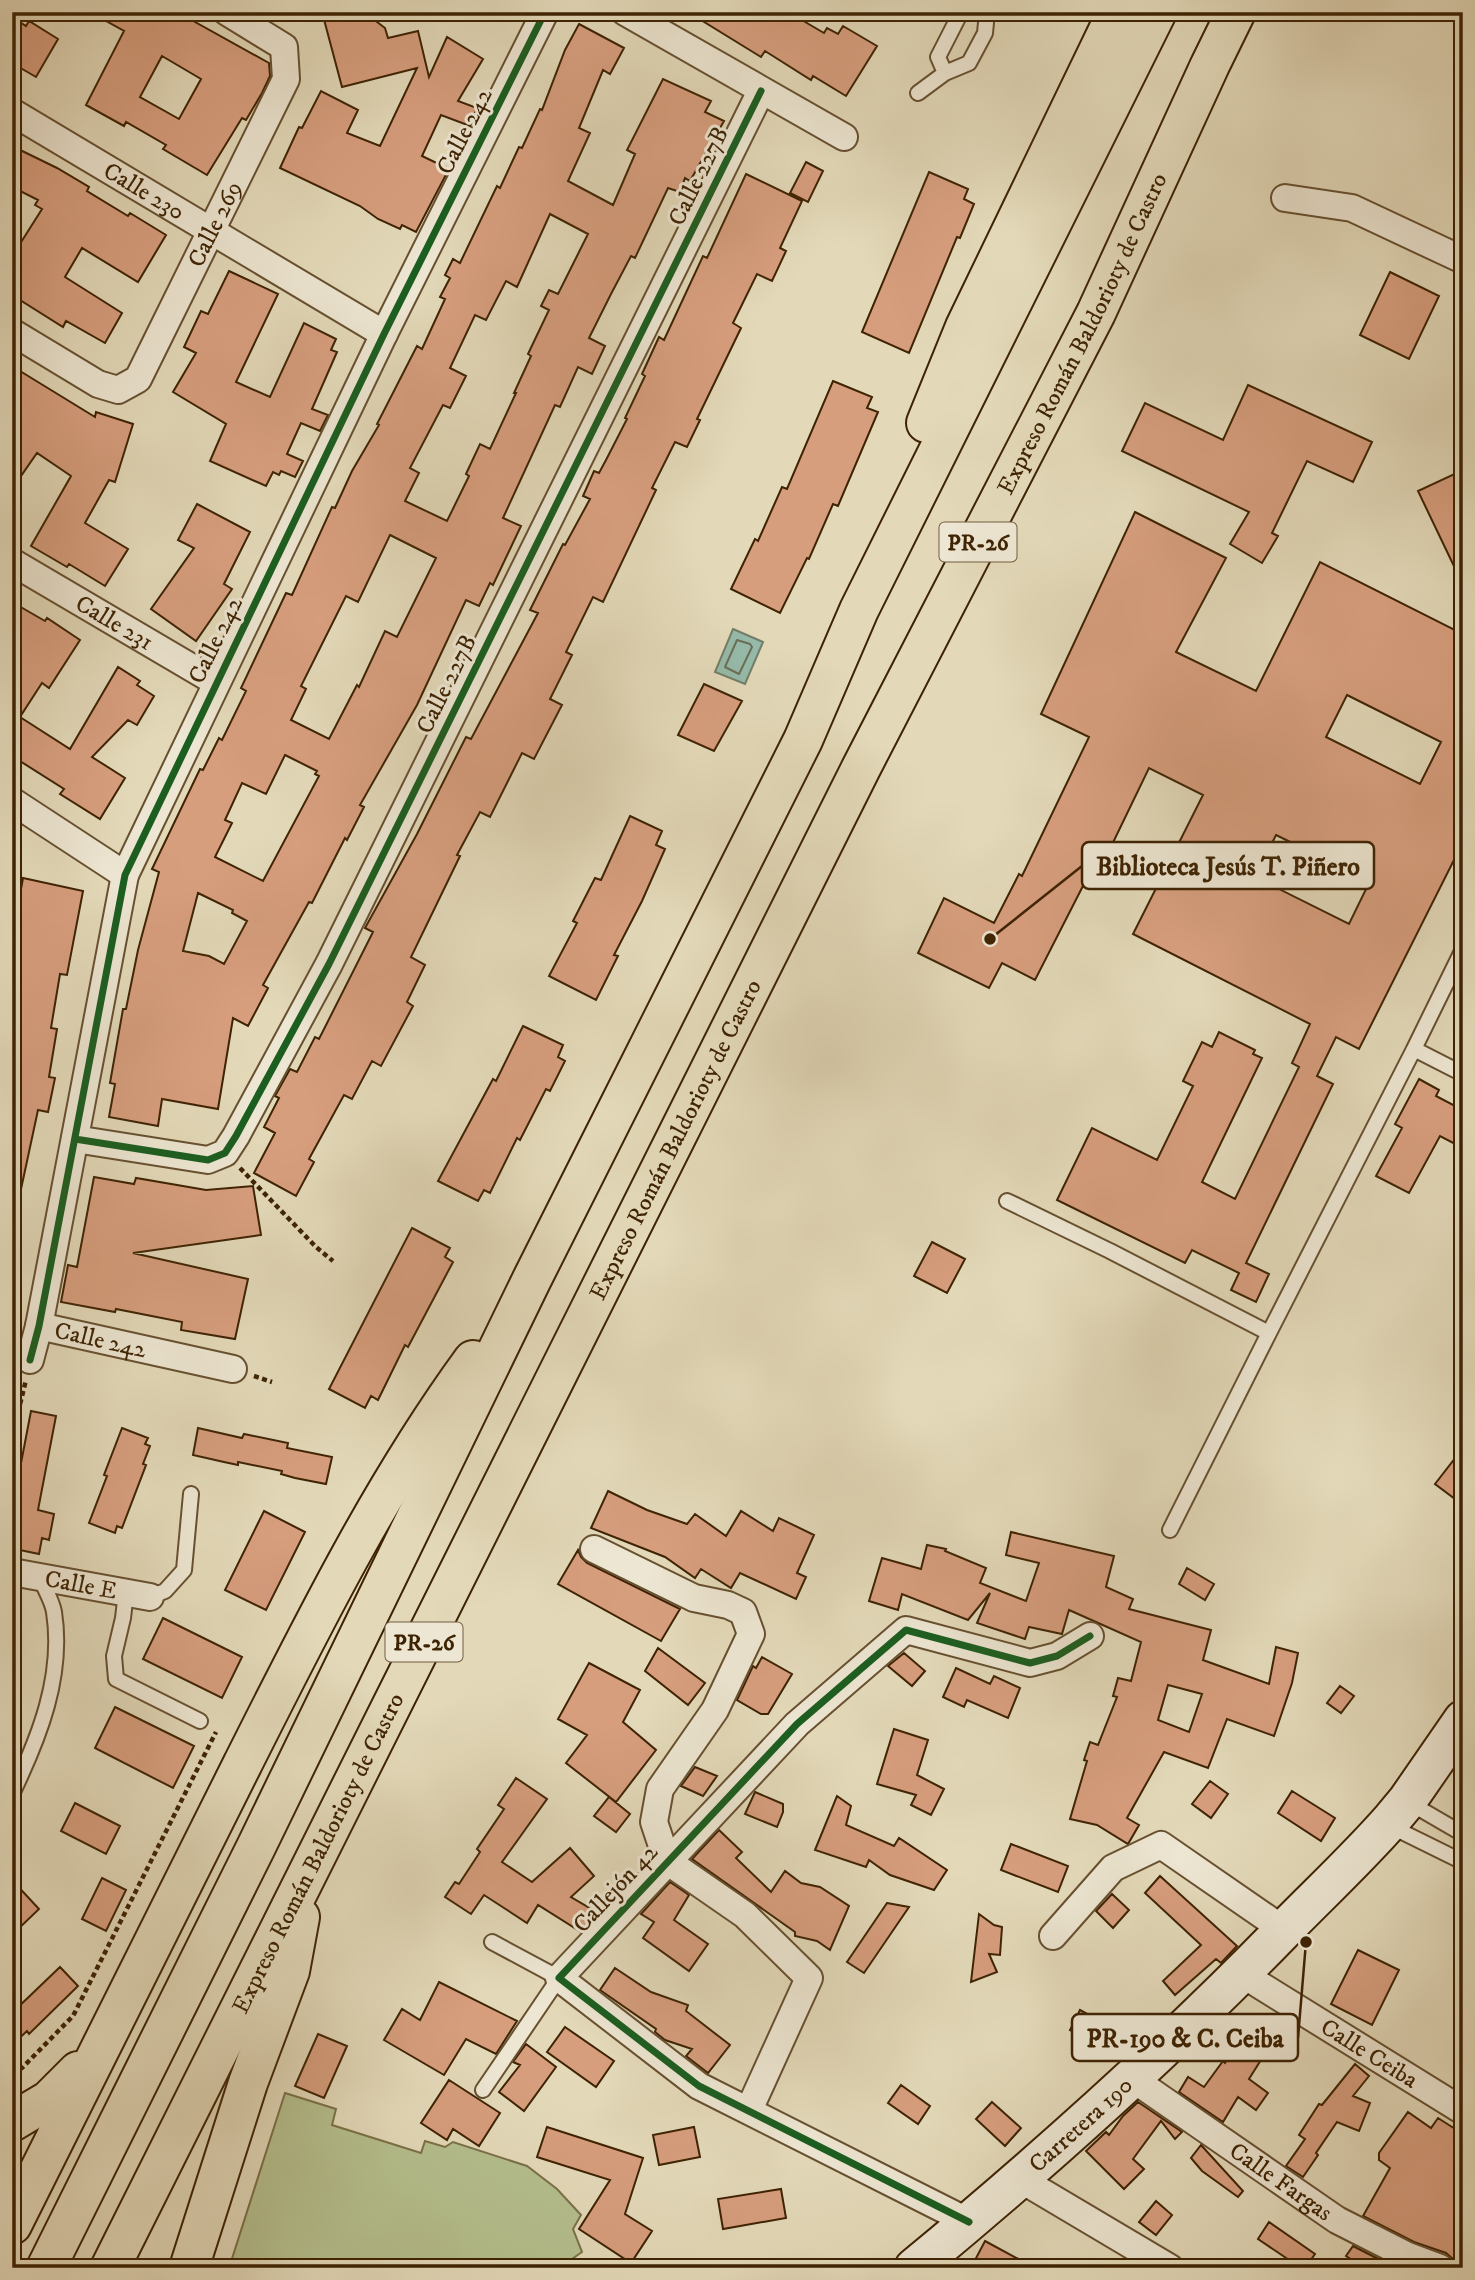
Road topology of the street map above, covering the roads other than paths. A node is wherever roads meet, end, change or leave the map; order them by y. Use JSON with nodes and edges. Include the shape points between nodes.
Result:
{"nodes":[{"id":1,"x":226,"y":12,"type":"edge"},
{"id":2,"x":545,"y":12,"type":"edge"},
{"id":3,"x":625,"y":12,"type":"edge"},
{"id":4,"x":961,"y":12,"type":"edge"},
{"id":5,"x":987,"y":12,"type":"edge"},
{"id":6,"x":1117,"y":12,"type":"edge"},
{"id":7,"x":1157,"y":12,"type":"edge"},
{"id":8,"x":1237,"y":12,"type":"edge"},
{"id":9,"x":1264,"y":12,"type":"edge"},
{"id":10,"x":1210,"y":65,"type":"junction"},
{"id":11,"x":945,"y":73,"type":"junction"},
{"id":12,"x":761,"y":90,"type":"junction"},
{"id":13,"x":918,"y":93,"type":"dead end"},
{"id":14,"x":12,"y":111,"type":"edge"},
{"id":15,"x":844,"y":138,"type":"dead end"},
{"id":16,"x":1285,"y":198,"type":"dead end"},
{"id":17,"x":212,"y":232,"type":"junction"},
{"id":18,"x":1463,"y":260,"type":"edge"},
{"id":19,"x":12,"y":332,"type":"edge"},
{"id":20,"x":384,"y":334,"type":"junction"},
{"id":21,"x":12,"y":562,"type":"edge"},
{"id":22,"x":859,"y":610,"type":"junction"},
{"id":23,"x":216,"y":682,"type":"junction"},
{"id":24,"x":12,"y":801,"type":"edge"},
{"id":25,"x":125,"y":875,"type":"junction"},
{"id":26,"x":1463,"y":948,"type":"edge"},
{"id":27,"x":1414,"y":1049,"type":"junction"},
{"id":28,"x":1463,"y":1073,"type":"edge"},
{"id":29,"x":75,"y":1139,"type":"junction"},
{"id":30,"x":1007,"y":1201,"type":"dead end"},
{"id":31,"x":531,"y":1279,"type":"junction"},
{"id":32,"x":39,"y":1326,"type":"junction"},
{"id":33,"x":1269,"y":1333,"type":"junction"},
{"id":34,"x":30,"y":1360,"type":"road end"},
{"id":35,"x":233,"y":1369,"type":"dead end"},
{"id":36,"x":191,"y":1494,"type":"dead end"},
{"id":37,"x":1170,"y":1530,"type":"dead end"},
{"id":38,"x":594,"y":1549,"type":"dead end"},
{"id":39,"x":12,"y":1572,"type":"edge"},
{"id":40,"x":40,"y":1577,"type":"junction"},
{"id":41,"x":138,"y":1595,"type":"junction"},
{"id":42,"x":1090,"y":1636,"type":"dead end"},
{"id":43,"x":1463,"y":1720,"type":"edge"},
{"id":44,"x":200,"y":1721,"type":"road end"},
{"id":45,"x":12,"y":1794,"type":"edge"},
{"id":46,"x":1397,"y":1813,"type":"junction"},
{"id":47,"x":1463,"y":1834,"type":"edge"},
{"id":48,"x":667,"y":1861,"type":"junction"},
{"id":49,"x":1463,"y":1862,"type":"edge"},
{"id":50,"x":309,"y":1871,"type":"junction"},
{"id":51,"x":1283,"y":1930,"type":"junction"},
{"id":52,"x":1053,"y":1936,"type":"dead end"},
{"id":53,"x":492,"y":1942,"type":"dead end"},
{"id":54,"x":1242,"y":1974,"type":"junction"},
{"id":55,"x":559,"y":1978,"type":"junction"},
{"id":56,"x":98,"y":2049,"type":"junction"},
{"id":57,"x":1133,"y":2079,"type":"junction"},
{"id":58,"x":483,"y":2090,"type":"dead end"},
{"id":59,"x":749,"y":2110,"type":"junction"},
{"id":60,"x":1463,"y":2111,"type":"edge"},
{"id":61,"x":12,"y":2123,"type":"edge"},
{"id":62,"x":1020,"y":2179,"type":"junction"},
{"id":63,"x":970,"y":2221,"type":"junction"},
{"id":64,"x":12,"y":2225,"type":"edge"},
{"id":65,"x":46,"y":2268,"type":"edge"},
{"id":66,"x":110,"y":2268,"type":"edge"},
{"id":67,"x":188,"y":2268,"type":"edge"},
{"id":68,"x":914,"y":2268,"type":"edge"},
{"id":69,"x":1170,"y":2268,"type":"edge"},
{"id":70,"x":1440,"y":2268,"type":"edge"}],
"edges":[{"from":1,"to":17,"type":"street","name":"Calle 269","via":[[284,47],[286,79]]},
{"from":2,"to":20,"type":"street","name":"Calle 242"},
{"from":3,"to":12,"type":"street"},
{"from":4,"to":11,"type":"lane","via":[[938,57]]},
{"from":5,"to":11,"type":"lane","via":[[985,33],[969,63]]},
{"from":6,"to":22,"type":"highway","via":[[965,327],[873,553]]},
{"from":7,"to":22,"type":"highway","number":"PR-26"},
{"from":8,"to":10,"type":"highway","name":"Expreso Román Baldorioty de Castro","number":"PR-26"},
{"from":9,"to":10,"type":"highway"},
{"from":10,"to":50,"type":"highway","name":"Expreso Román Baldorioty de Castro","number":"PR-26","via":[[1096,313],[855,781]]},
{"from":11,"to":13,"type":"lane"},
{"from":12,"to":15,"type":"street"},
{"from":12,"to":29,"type":"street","name":"Calle 227B","via":[[329,964],[225,1153],[208,1160]]},
{"from":14,"to":17,"type":"street","name":"Calle 230"},
{"from":16,"to":18,"type":"street","via":[[1352,208]]},
{"from":17,"to":19,"type":"street","name":"Calle 269","via":[[138,379],[118,390],[98,384]]},
{"from":17,"to":20,"type":"street","name":"Calle 230"},
{"from":20,"to":23,"type":"street","name":"Calle 242"},
{"from":21,"to":23,"type":"street","name":"Calle 231"},
{"from":22,"to":31,"type":"highway","number":"PR-26","via":[[803,740]]},
{"from":23,"to":25,"type":"street","name":"Calle 242"},
{"from":24,"to":25,"type":"street"},
{"from":25,"to":29,"type":"street","name":"Calle 242"},
{"from":26,"to":27,"type":"lane"},
{"from":27,"to":28,"type":"lane"},
{"from":27,"to":33,"type":"lane"},
{"from":29,"to":32,"type":"street","name":"Calle 242"},
{"from":30,"to":33,"type":"lane"},
{"from":31,"to":56,"type":"highway","via":[[442,1402],[340,1571]]},
{"from":31,"to":65,"type":"highway","number":"PR-26"},
{"from":32,"to":34,"type":"street"},
{"from":32,"to":35,"type":"street","name":"Calle 242"},
{"from":33,"to":37,"type":"lane"},
{"from":36,"to":41,"type":"lane","via":[[184,1570],[165,1591]]},
{"from":38,"to":48,"type":"street","via":[[694,1598],[743,1612],[751,1634],[715,1710],[660,1789],[654,1822]]},
{"from":39,"to":40,"type":"street","name":"Calle E"},
{"from":40,"to":41,"type":"street","name":"Calle E"},
{"from":40,"to":45,"type":"lane","via":[[54,1610],[56,1662],[36,1743]]},
{"from":41,"to":44,"type":"lane","via":[[123,1618],[114,1656],[116,1679]]},
{"from":42,"to":48,"type":"street","name":"Callejón 42","via":[[1057,1656],[1030,1663],[906,1630],[797,1724]]},
{"from":43,"to":46,"type":"street","name":"Carretera 190"},
{"from":46,"to":47,"type":"lane"},
{"from":46,"to":49,"type":"lane"},
{"from":46,"to":51,"type":"street","name":"Carretera 190"},
{"from":48,"to":55,"type":"street","name":"Callejón 42"},
{"from":48,"to":59,"type":"street","via":[[745,1915],[809,1978]]},
{"from":50,"to":66,"type":"highway","name":"Expreso Román Baldorioty de Castro","number":"PR-26"},
{"from":50,"to":67,"type":"highway","via":[[290,1972],[248,2083]]},
{"from":51,"to":52,"type":"street","via":[[1161,1845],[1113,1868]]},
{"from":51,"to":54,"type":"street","name":"Carretera 190"},
{"from":53,"to":55,"type":"lane"},
{"from":54,"to":57,"type":"street","name":"Carretera 190"},
{"from":54,"to":60,"type":"street","name":"Calle Ceiba"},
{"from":55,"to":58,"type":"lane"},
{"from":55,"to":59,"type":"street","via":[[699,2086]]},
{"from":56,"to":61,"type":"highway","via":[[49,2100]]},
{"from":56,"to":64,"type":"highway"},
{"from":57,"to":62,"type":"street","name":"Carretera 190"},
{"from":57,"to":70,"type":"street","name":"Calle Fargas","via":[[1337,2220]]},
{"from":59,"to":63,"type":"street"},
{"from":62,"to":63,"type":"street","name":"Carretera 190"},
{"from":62,"to":69,"type":"street"},
{"from":63,"to":68,"type":"street","name":"Carretera 190"}]}
